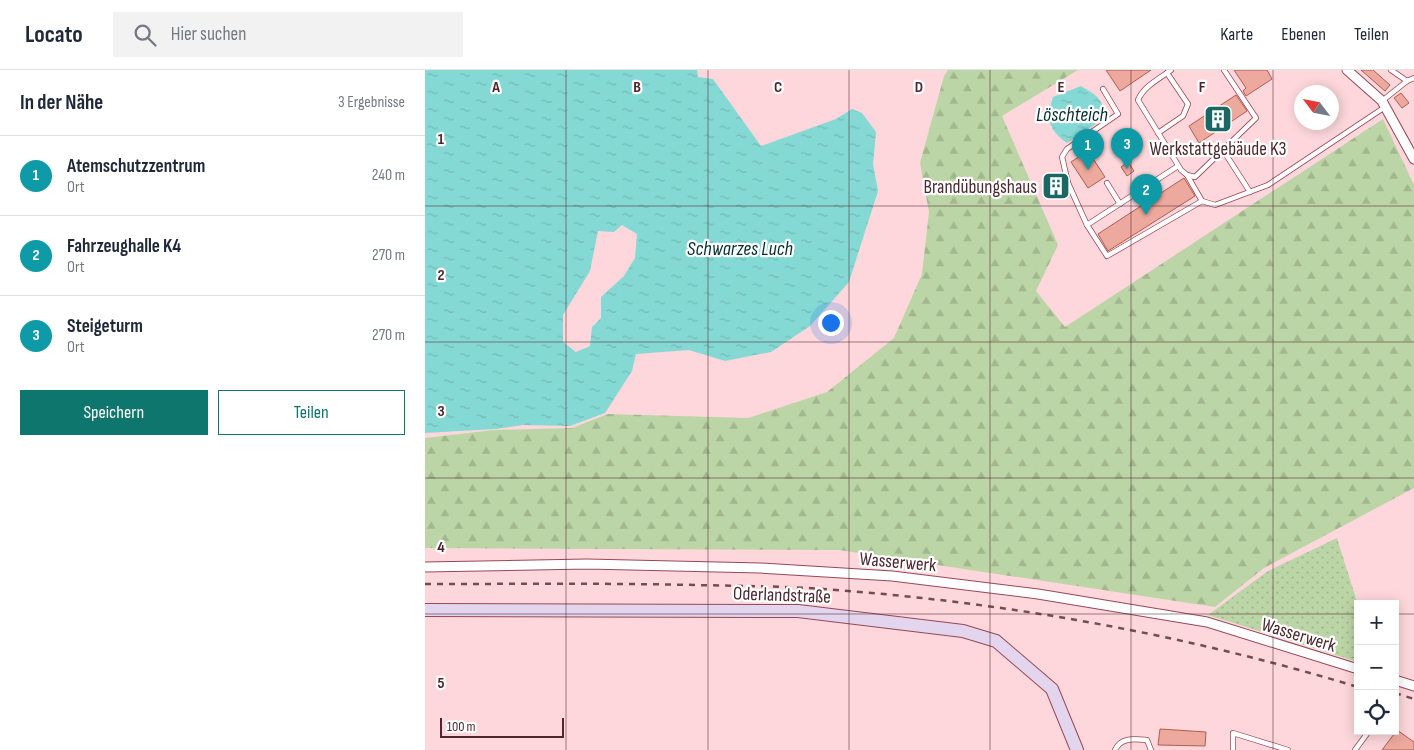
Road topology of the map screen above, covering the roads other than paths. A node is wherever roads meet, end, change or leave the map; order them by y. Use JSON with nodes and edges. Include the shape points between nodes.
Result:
{"nodes":[{"id":1,"x":1224,"y":70,"type":"edge"},
{"id":2,"x":1347,"y":70,"type":"edge"},
{"id":3,"x":1391,"y":70,"type":"edge"},
{"id":4,"x":1169,"y":71,"type":"edge"},
{"id":5,"x":1414,"y":78,"type":"edge"},
{"id":6,"x":1407,"y":81,"type":"junction"},
{"id":7,"x":1103,"y":89,"type":"dead end"},
{"id":8,"x":1384,"y":104,"type":"junction"},
{"id":9,"x":1158,"y":134,"type":"junction"},
{"id":10,"x":1223,"y":150,"type":"junction"},
{"id":11,"x":1414,"y":159,"type":"edge"},
{"id":12,"x":1178,"y":166,"type":"junction"},
{"id":13,"x":1187,"y":175,"type":"junction"},
{"id":14,"x":1107,"y":183,"type":"dead end"},
{"id":15,"x":1250,"y":192,"type":"junction"},
{"id":16,"x":1202,"y":201,"type":"junction"},
{"id":17,"x":1121,"y":204,"type":"junction"},
{"id":18,"x":1087,"y":225,"type":"junction"},
{"id":19,"x":425,"y":567,"type":"edge"},
{"id":20,"x":425,"y":610,"type":"edge"},
{"id":21,"x":1354,"y":668,"type":"edge"},
{"id":22,"x":1399,"y":681,"type":"edge"},
{"id":23,"x":1414,"y":686,"type":"edge"},
{"id":24,"x":1366,"y":735,"type":"edge"},
{"id":25,"x":1077,"y":750,"type":"edge"},
{"id":26,"x":1115,"y":750,"type":"edge"},
{"id":27,"x":1151,"y":750,"type":"edge"},
{"id":28,"x":1233,"y":750,"type":"edge"},
{"id":29,"x":1288,"y":750,"type":"edge"},
{"id":30,"x":1355,"y":750,"type":"edge"}],
"edges":[{"from":1,"to":10,"type":"lane","via":[[1255,118]]},
{"from":2,"to":8,"type":"street"},
{"from":3,"to":6,"type":"lane"},
{"from":4,"to":9,"type":"lane","via":[[1187,104],[1183,116]]},
{"from":4,"to":9,"type":"lane","via":[[1150,84],[1138,100]]},
{"from":5,"to":6,"type":"lane"},
{"from":6,"to":8,"type":"lane"},
{"from":7,"to":18,"type":"lane","via":[[1119,114],[1067,149],[1062,158],[1068,183]]},
{"from":8,"to":11,"type":"street"},
{"from":8,"to":15,"type":"lane","via":[[1268,185]]},
{"from":9,"to":12,"type":"lane"},
{"from":10,"to":13,"type":"lane","via":[[1200,174],[1195,177]]},
{"from":10,"to":15,"type":"lane"},
{"from":12,"to":13,"type":"lane"},
{"from":12,"to":17,"type":"lane"},
{"from":13,"to":16,"type":"lane"},
{"from":14,"to":17,"type":"lane"},
{"from":15,"to":16,"type":"lane","via":[[1215,205]]},
{"from":16,"to":18,"type":"lane","via":[[1107,256]]},
{"from":17,"to":18,"type":"lane"},
{"from":19,"to":21,"type":"street","name":"Wasserwerk","via":[[587,564],[760,568],[892,576],[1038,594],[1207,622]]},
{"from":20,"to":25,"type":"street","name":"Oderlandstraße","via":[[798,611],[963,632],[996,641],[1052,689]]},
{"from":22,"to":23,"type":"street"},
{"from":24,"to":30,"type":"lane"},
{"from":26,"to":27,"type":"lane","via":[[1117,744],[1127,739],[1147,740]]},
{"from":28,"to":29,"type":"lane","via":[[1233,733]]}]}
